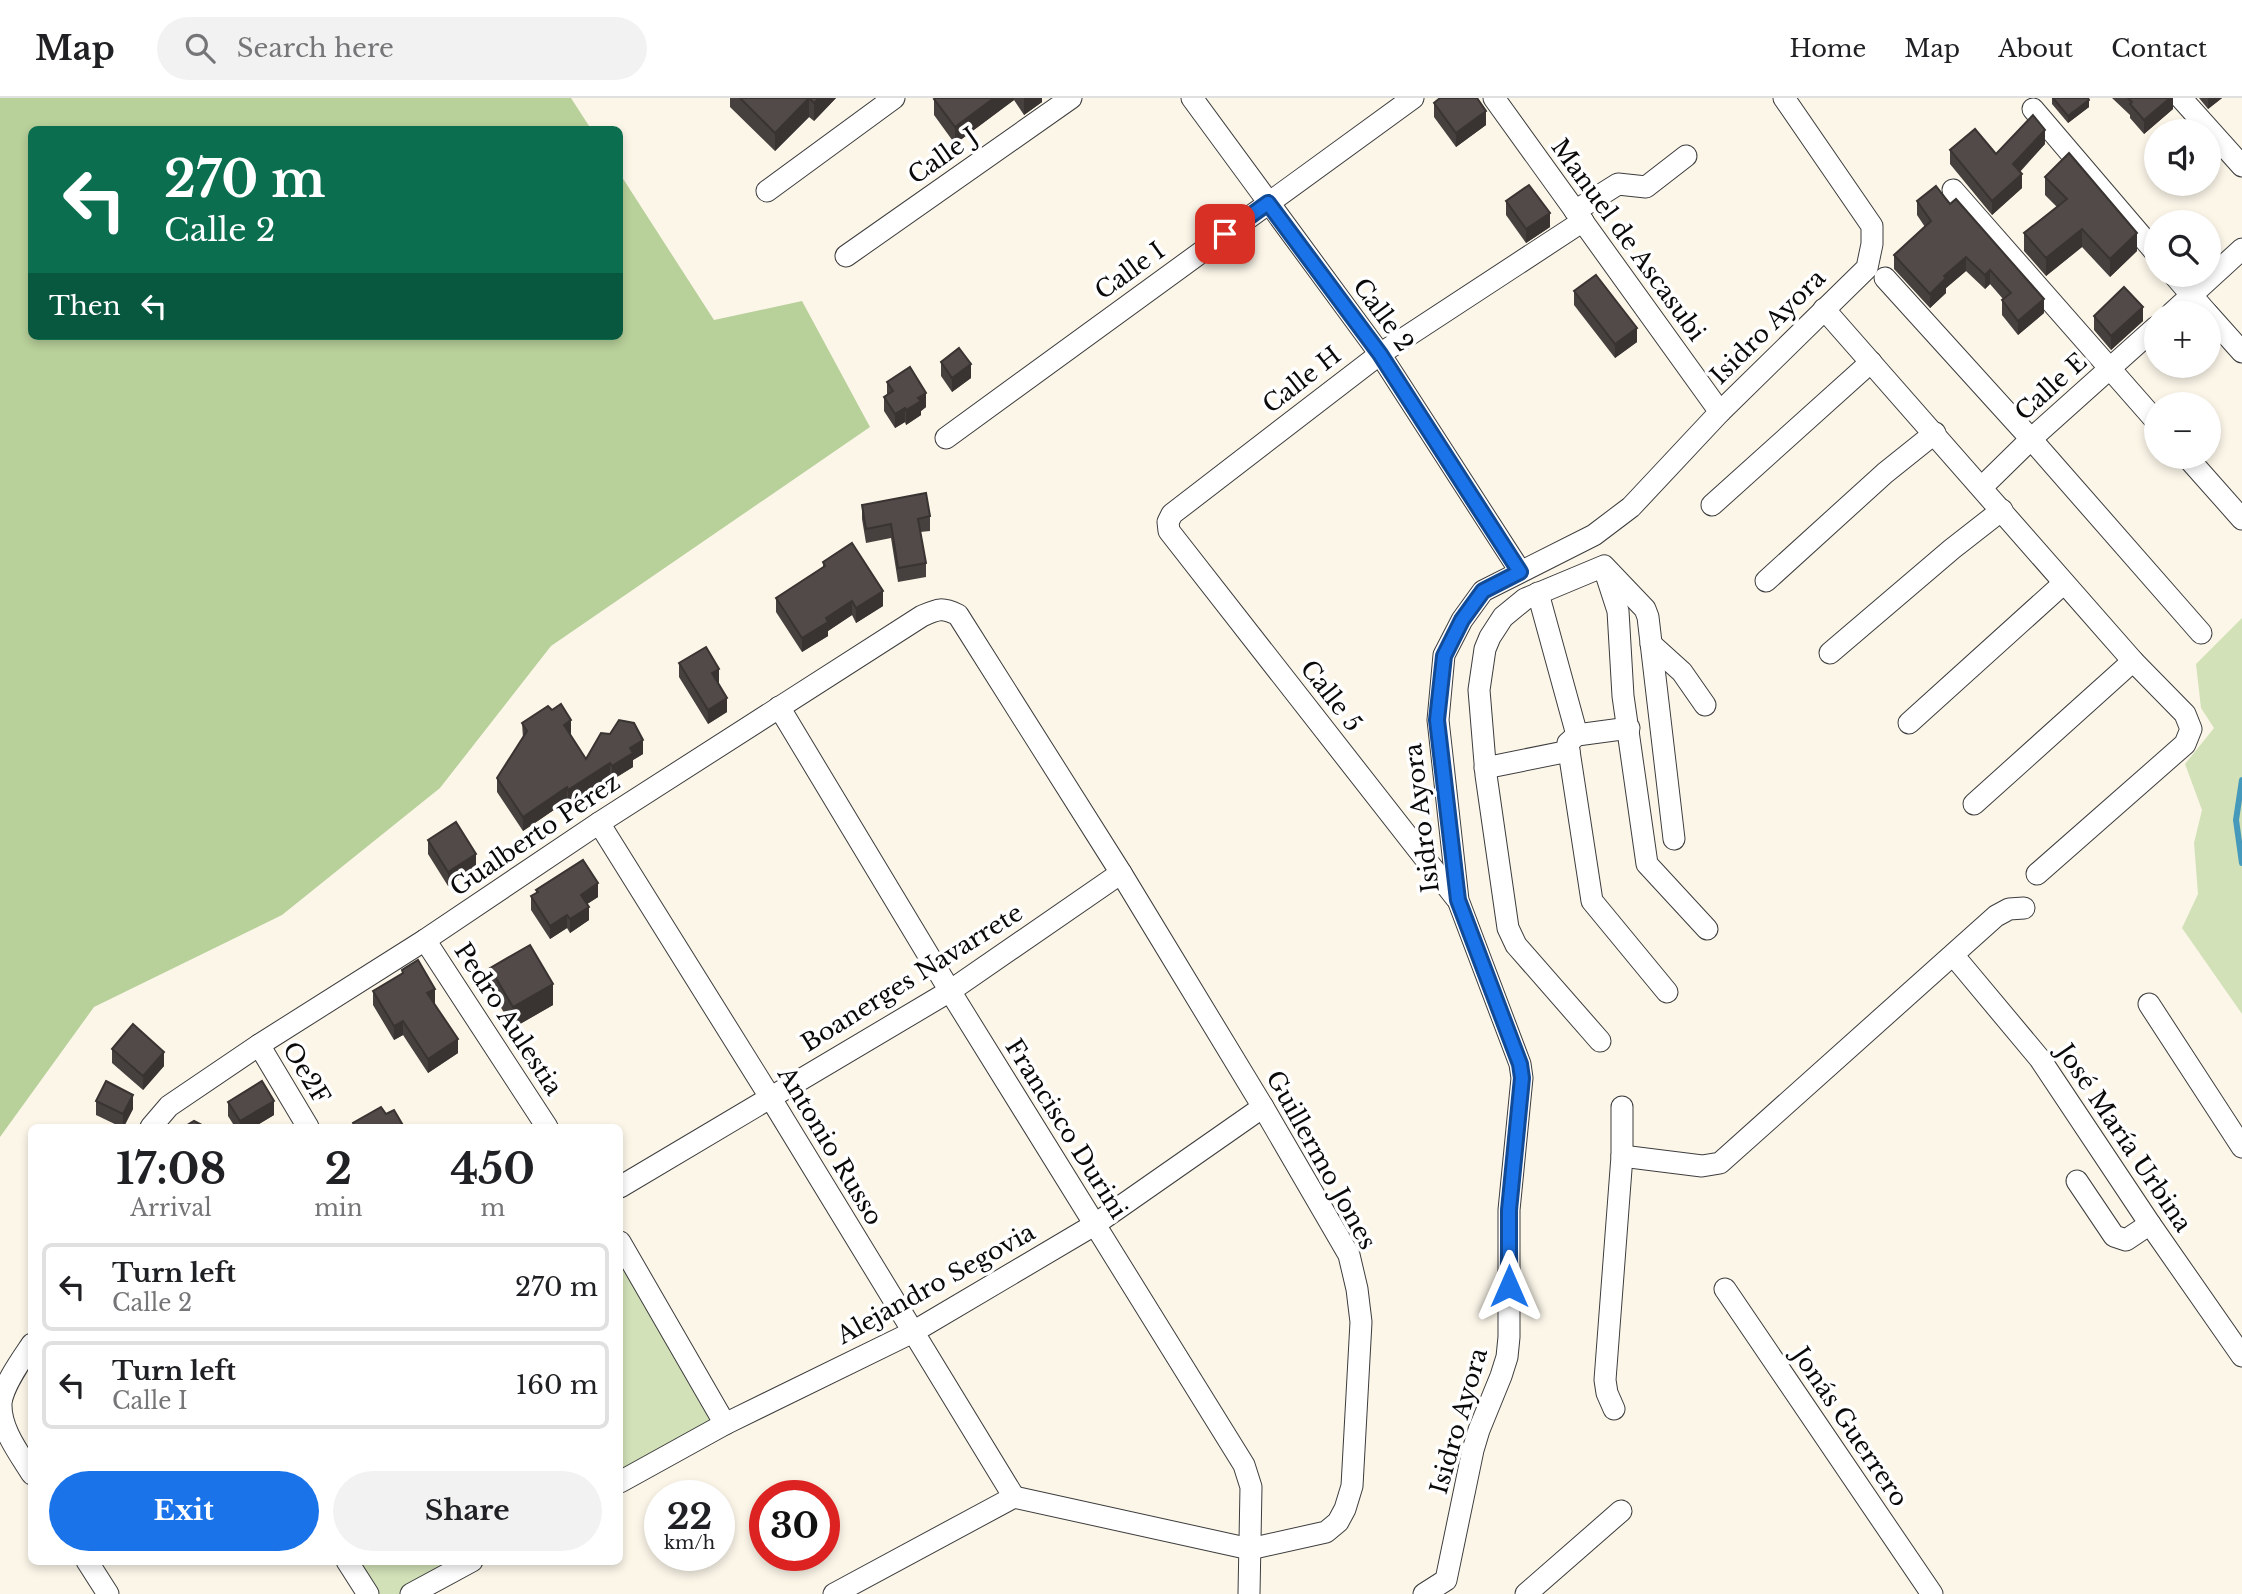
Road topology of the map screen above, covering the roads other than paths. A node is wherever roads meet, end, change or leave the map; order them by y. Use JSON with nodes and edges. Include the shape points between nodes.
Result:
{"nodes":[{"id":1,"x":894,"y":98,"type":"edge"},
{"id":2,"x":1071,"y":98,"type":"edge"},
{"id":3,"x":1192,"y":98,"type":"edge"},
{"id":4,"x":1413,"y":98,"type":"edge"},
{"id":5,"x":1494,"y":98,"type":"edge"},
{"id":6,"x":1784,"y":98,"type":"edge"},
{"id":7,"x":2181,"y":98,"type":"edge"},
{"id":8,"x":2034,"y":109,"type":"dead end"},
{"id":9,"x":1686,"y":156,"type":"dead end"},
{"id":10,"x":2242,"y":166,"type":"edge"},
{"id":11,"x":1953,"y":190,"type":"dead end"},
{"id":12,"x":767,"y":191,"type":"dead end"},
{"id":13,"x":1268,"y":203,"type":"junction"},
{"id":14,"x":1579,"y":216,"type":"junction"},
{"id":15,"x":2144,"y":239,"type":"edge"},
{"id":16,"x":2242,"y":249,"type":"edge"},
{"id":17,"x":846,"y":256,"type":"dead end"},
{"id":18,"x":1885,"y":278,"type":"dead end"},
{"id":19,"x":2185,"y":287,"type":"edge"},
{"id":20,"x":2192,"y":295,"type":"junction"},
{"id":21,"x":2185,"y":301,"type":"edge"},
{"id":22,"x":2197,"y":301,"type":"edge"},
{"id":23,"x":1824,"y":309,"type":"junction"},
{"id":24,"x":2221,"y":329,"type":"edge"},
{"id":25,"x":2144,"y":338,"type":"edge"},
{"id":26,"x":2242,"y":352,"type":"edge"},
{"id":27,"x":1380,"y":354,"type":"junction"},
{"id":28,"x":1871,"y":362,"type":"junction"},
{"id":29,"x":2110,"y":368,"type":"junction"},
{"id":30,"x":2144,"y":407,"type":"edge"},
{"id":31,"x":1720,"y":412,"type":"junction"},
{"id":32,"x":1934,"y":433,"type":"junction"},
{"id":33,"x":946,"y":438,"type":"dead end"},
{"id":34,"x":2031,"y":439,"type":"junction"},
{"id":35,"x":2198,"y":469,"type":"edge"},
{"id":36,"x":1982,"y":487,"type":"junction"},
{"id":37,"x":1712,"y":505,"type":"dead end"},
{"id":38,"x":2002,"y":510,"type":"junction"},
{"id":39,"x":2242,"y":519,"type":"edge"},
{"id":40,"x":1167,"y":522,"type":"joint"},
{"id":41,"x":1594,"y":535,"type":"junction"},
{"id":42,"x":1604,"y":566,"type":"junction"},
{"id":43,"x":1520,"y":572,"type":"junction"},
{"id":44,"x":1766,"y":581,"type":"dead end"},
{"id":45,"x":2064,"y":583,"type":"junction"},
{"id":46,"x":1538,"y":593,"type":"junction"},
{"id":47,"x":958,"y":615,"type":"joint"},
{"id":48,"x":2202,"y":633,"type":"dead end"},
{"id":49,"x":1651,"y":644,"type":"junction"},
{"id":50,"x":1830,"y":653,"type":"dead end"},
{"id":51,"x":2133,"y":661,"type":"junction"},
{"id":52,"x":1704,"y":705,"type":"dead end"},
{"id":53,"x":779,"y":707,"type":"junction"},
{"id":54,"x":1909,"y":723,"type":"dead end"},
{"id":55,"x":1629,"y":728,"type":"junction"},
{"id":56,"x":1573,"y":743,"type":"junction"},
{"id":57,"x":1485,"y":768,"type":"junction"},
{"id":58,"x":1974,"y":804,"type":"dead end"},
{"id":59,"x":599,"y":823,"type":"junction"},
{"id":60,"x":1674,"y":839,"type":"dead end"},
{"id":61,"x":1121,"y":873,"type":"junction"},
{"id":62,"x":2037,"y":874,"type":"dead end"},
{"id":63,"x":1458,"y":900,"type":"junction"},
{"id":64,"x":2024,"y":908,"type":"dead end"},
{"id":65,"x":1707,"y":929,"type":"dead end"},
{"id":66,"x":425,"y":940,"type":"junction"},
{"id":67,"x":1954,"y":956,"type":"junction"},
{"id":68,"x":950,"y":991,"type":"junction"},
{"id":69,"x":1667,"y":992,"type":"dead end"},
{"id":70,"x":2150,"y":1004,"type":"dead end"},
{"id":71,"x":1600,"y":1041,"type":"dead end"},
{"id":72,"x":258,"y":1045,"type":"junction"},
{"id":73,"x":770,"y":1097,"type":"junction"},
{"id":74,"x":1263,"y":1107,"type":"junction"},
{"id":75,"x":1622,"y":1107,"type":"dead end"},
{"id":76,"x":153,"y":1124,"type":"edge"},
{"id":77,"x":306,"y":1124,"type":"edge"},
{"id":78,"x":545,"y":1124,"type":"edge"},
{"id":79,"x":2242,"y":1147,"type":"edge"},
{"id":80,"x":1622,"y":1156,"type":"junction"},
{"id":81,"x":2077,"y":1181,"type":"dead end"},
{"id":82,"x":623,"y":1185,"type":"edge"},
{"id":83,"x":2150,"y":1224,"type":"junction"},
{"id":84,"x":1094,"y":1225,"type":"junction"},
{"id":85,"x":623,"y":1247,"type":"edge"},
{"id":86,"x":1725,"y":1289,"type":"dead end"},
{"id":87,"x":914,"y":1332,"type":"junction"},
{"id":88,"x":28,"y":1351,"type":"edge"},
{"id":89,"x":2242,"y":1356,"type":"edge"},
{"id":90,"x":1614,"y":1409,"type":"dead end"},
{"id":91,"x":725,"y":1424,"type":"junction"},
{"id":92,"x":28,"y":1468,"type":"edge"},
{"id":93,"x":623,"y":1480,"type":"edge"},
{"id":94,"x":1014,"y":1497,"type":"junction"},
{"id":95,"x":1621,"y":1511,"type":"dead end"},
{"id":96,"x":1250,"y":1549,"type":"junction"},
{"id":97,"x":90,"y":1565,"type":"edge"},
{"id":98,"x":350,"y":1565,"type":"edge"},
{"id":99,"x":465,"y":1565,"type":"edge"},
{"id":100,"x":1453,"y":1587,"type":"edge"},
{"id":101,"x":108,"y":1594,"type":"edge"},
{"id":102,"x":368,"y":1594,"type":"edge"},
{"id":103,"x":411,"y":1594,"type":"edge"},
{"id":104,"x":834,"y":1594,"type":"edge"},
{"id":105,"x":1249,"y":1594,"type":"edge"},
{"id":106,"x":1423,"y":1594,"type":"edge"},
{"id":107,"x":1526,"y":1594,"type":"edge"},
{"id":108,"x":1932,"y":1594,"type":"edge"}],
"edges":[{"from":1,"to":12,"type":"street"},
{"from":2,"to":17,"type":"street","name":"Calle J"},
{"from":3,"to":13,"type":"street","name":"Calle 2"},
{"from":4,"to":13,"type":"street","name":"Calle I"},
{"from":5,"to":14,"type":"street","name":"Manuel de Ascasubi"},
{"from":6,"to":23,"type":"street","name":"Isidro Ayora","via":[[1872,226],[1867,268]]},
{"from":7,"to":10,"type":"street"},
{"from":8,"to":15,"type":"street"},
{"from":9,"to":14,"type":"street","name":"Calle H","via":[[1646,187],[1618,184]]},
{"from":11,"to":29,"type":"street"},
{"from":13,"to":27,"type":"street","name":"Calle 2"},
{"from":13,"to":33,"type":"street","name":"Calle I"},
{"from":14,"to":27,"type":"street","name":"Calle H"},
{"from":14,"to":31,"type":"street","name":"Manuel de Ascasubi"},
{"from":16,"to":20,"type":"street"},
{"from":18,"to":34,"type":"street"},
{"from":19,"to":20,"type":"street"},
{"from":20,"to":21,"type":"street"},
{"from":20,"to":22,"type":"street"},
{"from":23,"to":28,"type":"street"},
{"from":23,"to":31,"type":"street","name":"Isidro Ayora"},
{"from":24,"to":26,"type":"street"},
{"from":25,"to":29,"type":"street","name":"Calle E"},
{"from":27,"to":40,"type":"street","name":"Calle H"},
{"from":27,"to":43,"type":"street","name":"Calle 2"},
{"from":28,"to":32,"type":"street"},
{"from":28,"to":37,"type":"street"},
{"from":29,"to":30,"type":"street"},
{"from":29,"to":34,"type":"street","name":"Calle E"},
{"from":31,"to":41,"type":"street","name":"Isidro Ayora","via":[[1630,507]]},
{"from":32,"to":36,"type":"street"},
{"from":32,"to":44,"type":"street"},
{"from":34,"to":36,"type":"street","name":"Calle E"},
{"from":34,"to":48,"type":"street"},
{"from":35,"to":39,"type":"street"},
{"from":36,"to":38,"type":"street"},
{"from":38,"to":45,"type":"street"},
{"from":38,"to":50,"type":"street"},
{"from":40,"to":63,"type":"street","name":"Calle 5","via":[[1169,531]]},
{"from":41,"to":42,"type":"street"},
{"from":41,"to":43,"type":"street","name":"Isidro Ayora"},
{"from":42,"to":46,"type":"street"},
{"from":42,"to":49,"type":"street","via":[[1645,609]]},
{"from":42,"to":55,"type":"street","via":[[1618,611]]},
{"from":43,"to":63,"type":"street","name":"Isidro Ayora","via":[[1483,591],[1444,656],[1437,720]]},
{"from":45,"to":51,"type":"street"},
{"from":45,"to":54,"type":"street"},
{"from":46,"to":56,"type":"street"},
{"from":46,"to":57,"type":"street","via":[[1503,617],[1485,649],[1479,690]]},
{"from":47,"to":53,"type":"street","name":"Gualberto Pérez","via":[[938,609],[922,616]]},
{"from":47,"to":61,"type":"street","name":"Guillermo Jones"},
{"from":49,"to":52,"type":"street","via":[[1682,672]]},
{"from":49,"to":60,"type":"street"},
{"from":51,"to":58,"type":"street"},
{"from":51,"to":62,"type":"street","via":[[2185,714],[2191,729],[2185,744]]},
{"from":53,"to":59,"type":"street","name":"Gualberto Pérez"},
{"from":53,"to":68,"type":"street","name":"Francisco Durini"},
{"from":55,"to":56,"type":"street"},
{"from":55,"to":65,"type":"street","via":[[1647,864]]},
{"from":56,"to":57,"type":"street"},
{"from":56,"to":69,"type":"street","via":[[1592,901]]},
{"from":57,"to":71,"type":"street","via":[[1510,935]]},
{"from":59,"to":66,"type":"street","name":"Gualberto Pérez"},
{"from":59,"to":73,"type":"street","name":"Antonio Russo"},
{"from":61,"to":68,"type":"street","name":"Boanerges Navarrete"},
{"from":61,"to":74,"type":"street","name":"Guillermo Jones"},
{"from":63,"to":100,"type":"street","name":"Isidro Ayora","via":[[1522,1078],[1509,1210],[1507,1357],[1473,1450]]},
{"from":64,"to":67,"type":"street","via":[[2003,912]]},
{"from":66,"to":72,"type":"street","name":"Gualberto Pérez"},
{"from":66,"to":78,"type":"street","name":"Pedro Aulestia"},
{"from":67,"to":80,"type":"street","via":[[1720,1164]]},
{"from":67,"to":83,"type":"street","name":"José María Urbina","via":[[2040,1059]]},
{"from":68,"to":73,"type":"street","name":"Boanerges Navarrete"},
{"from":68,"to":84,"type":"street","name":"Francisco Durini"},
{"from":70,"to":79,"type":"street"},
{"from":72,"to":76,"type":"street","name":"Gualberto Pérez","via":[[169,1105]]},
{"from":72,"to":77,"type":"street","name":"Oe2F"},
{"from":73,"to":82,"type":"street","name":"Boanerges Navarrete"},
{"from":73,"to":87,"type":"street","name":"Antonio Russo"},
{"from":74,"to":84,"type":"street","name":"Alejandro Segovia"},
{"from":74,"to":96,"type":"street","name":"Guillermo Jones","via":[[1349,1255],[1361,1322],[1352,1486],[1345,1509],[1326,1532]]},
{"from":75,"to":80,"type":"street"},
{"from":80,"to":90,"type":"street","via":[[1605,1380]]},
{"from":81,"to":83,"type":"street","via":[[2114,1236],[2126,1240]]},
{"from":83,"to":89,"type":"street","name":"José María Urbina"},
{"from":84,"to":87,"type":"street","name":"Alejandro Segovia"},
{"from":84,"to":96,"type":"street","name":"Francisco Durini","via":[[1244,1465],[1251,1487]]},
{"from":85,"to":91,"type":"street"},
{"from":86,"to":108,"type":"street","name":"Jonás Guerrero"},
{"from":87,"to":91,"type":"street","name":"Alejandro Segovia"},
{"from":87,"to":94,"type":"street","name":"Antonio Russo"},
{"from":88,"to":92,"type":"street","via":[[1,1402],[2,1421]]},
{"from":91,"to":93,"type":"street","name":"Alejandro Segovia"},
{"from":94,"to":96,"type":"street","name":"Guillermo Jones"},
{"from":94,"to":104,"type":"street"},
{"from":95,"to":107,"type":"street"},
{"from":96,"to":105,"type":"street","name":"Francisco Durini"},
{"from":97,"to":101,"type":"street"},
{"from":98,"to":102,"type":"street"},
{"from":99,"to":103,"type":"street"},
{"from":100,"to":106,"type":"street","name":"Isidro Ayora"}]}
